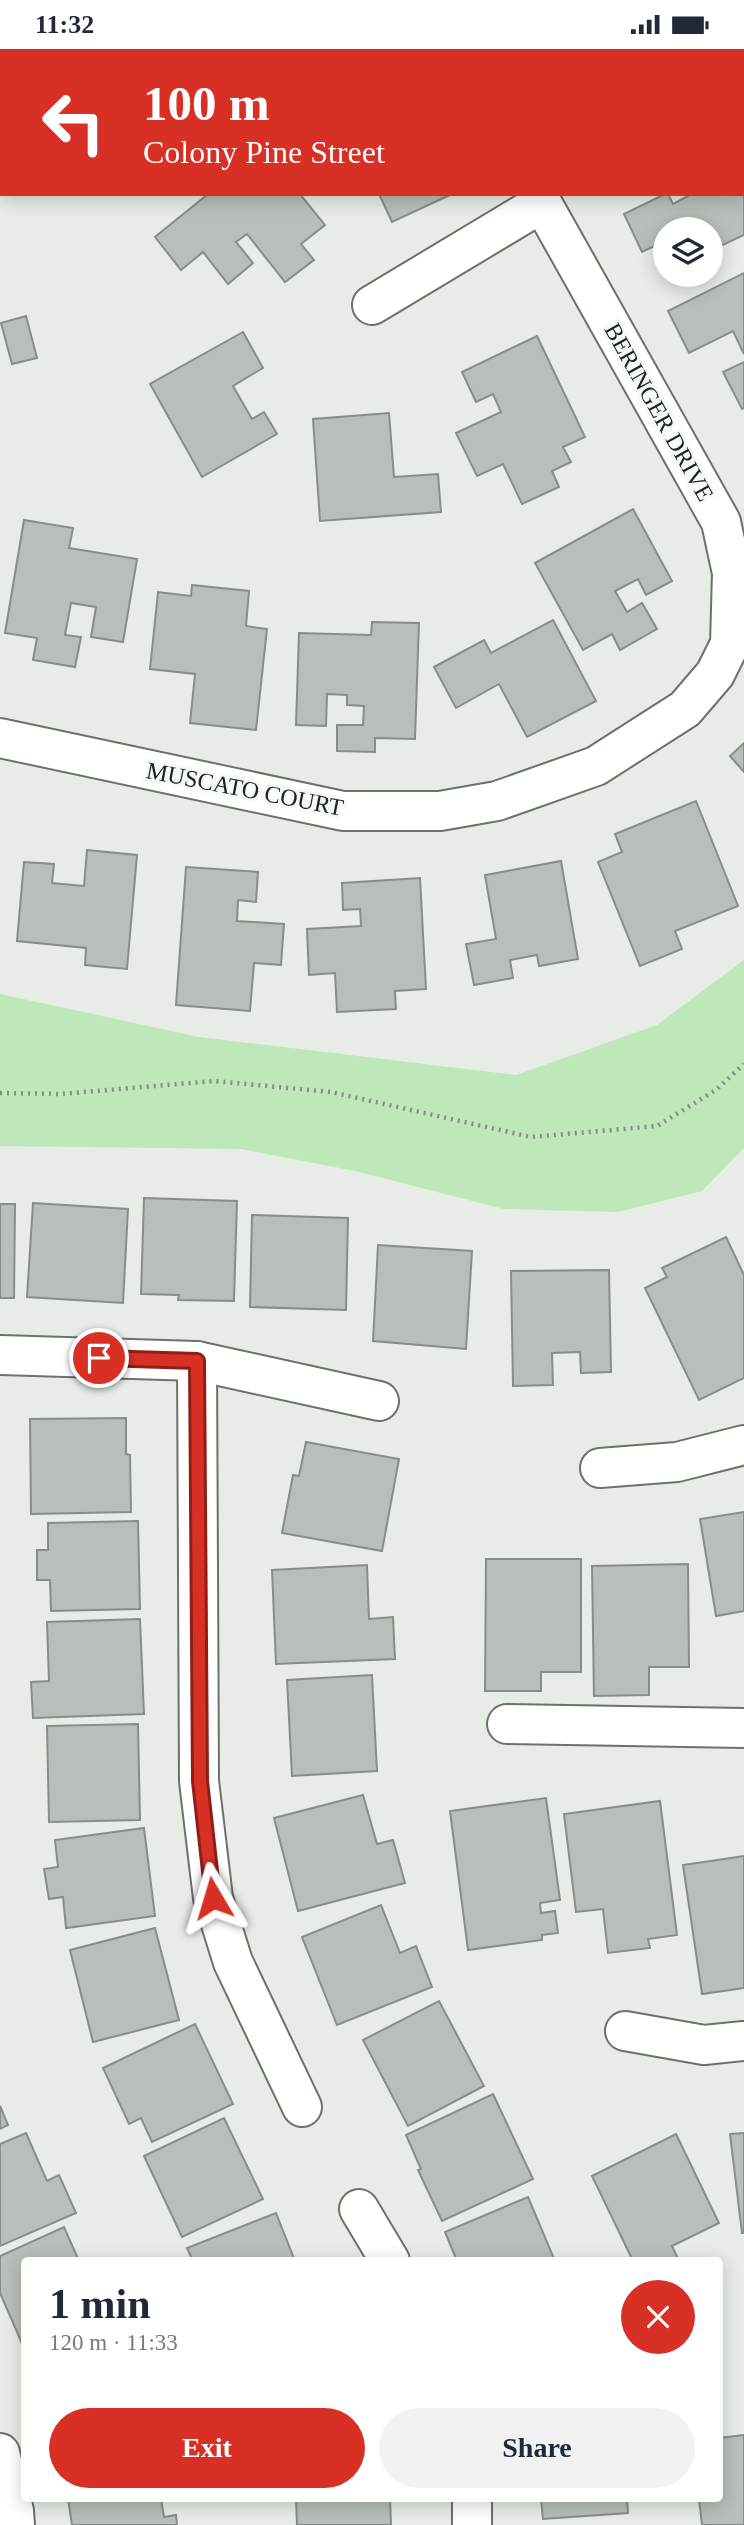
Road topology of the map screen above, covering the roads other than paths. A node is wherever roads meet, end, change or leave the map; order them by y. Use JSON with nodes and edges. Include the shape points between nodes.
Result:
{"nodes":[{"id":1,"x":540,"y":199,"type":"edge"},
{"id":2,"x":372,"y":305,"type":"dead end"},
{"id":3,"x":730,"y":644,"type":"joint"},
{"id":4,"x":0,"y":738,"type":"edge"},
{"id":5,"x":0,"y":1355,"type":"edge"},
{"id":6,"x":197,"y":1361,"type":"junction"},
{"id":7,"x":379,"y":1401,"type":"dead end"},
{"id":8,"x":744,"y":1445,"type":"edge"},
{"id":9,"x":600,"y":1468,"type":"dead end"},
{"id":10,"x":507,"y":1724,"type":"dead end"},
{"id":11,"x":744,"y":1728,"type":"edge"},
{"id":12,"x":625,"y":2031,"type":"dead end"},
{"id":13,"x":744,"y":2041,"type":"edge"},
{"id":14,"x":302,"y":2108,"type":"dead end"},
{"id":15,"x":359,"y":2209,"type":"dead end"},
{"id":16,"x":388,"y":2257,"type":"edge"},
{"id":17,"x":0,"y":2453,"type":"edge"},
{"id":18,"x":472,"y":2502,"type":"edge"},
{"id":19,"x":15,"y":2525,"type":"edge"},
{"id":20,"x":472,"y":2525,"type":"edge"}],
"edges":[{"from":1,"to":2,"type":"street"},
{"from":1,"to":3,"type":"street","name":"BERINGER DRIVE","via":[[722,522],[732,573]]},
{"from":3,"to":4,"type":"street","name":"MUSCATO COURT","via":[[715,674],[685,709],[596,766],[497,801],[440,811],[343,811]]},
{"from":5,"to":6,"type":"street"},
{"from":6,"to":7,"type":"street"},
{"from":6,"to":14,"type":"street","via":[[200,1781],[213,1898],[233,1962]]},
{"from":8,"to":9,"type":"street","via":[[677,1462]]},
{"from":10,"to":11,"type":"street"},
{"from":12,"to":13,"type":"street","via":[[704,2045]]},
{"from":15,"to":16,"type":"street"},
{"from":17,"to":19,"type":"street"},
{"from":18,"to":20,"type":"street"}]}
